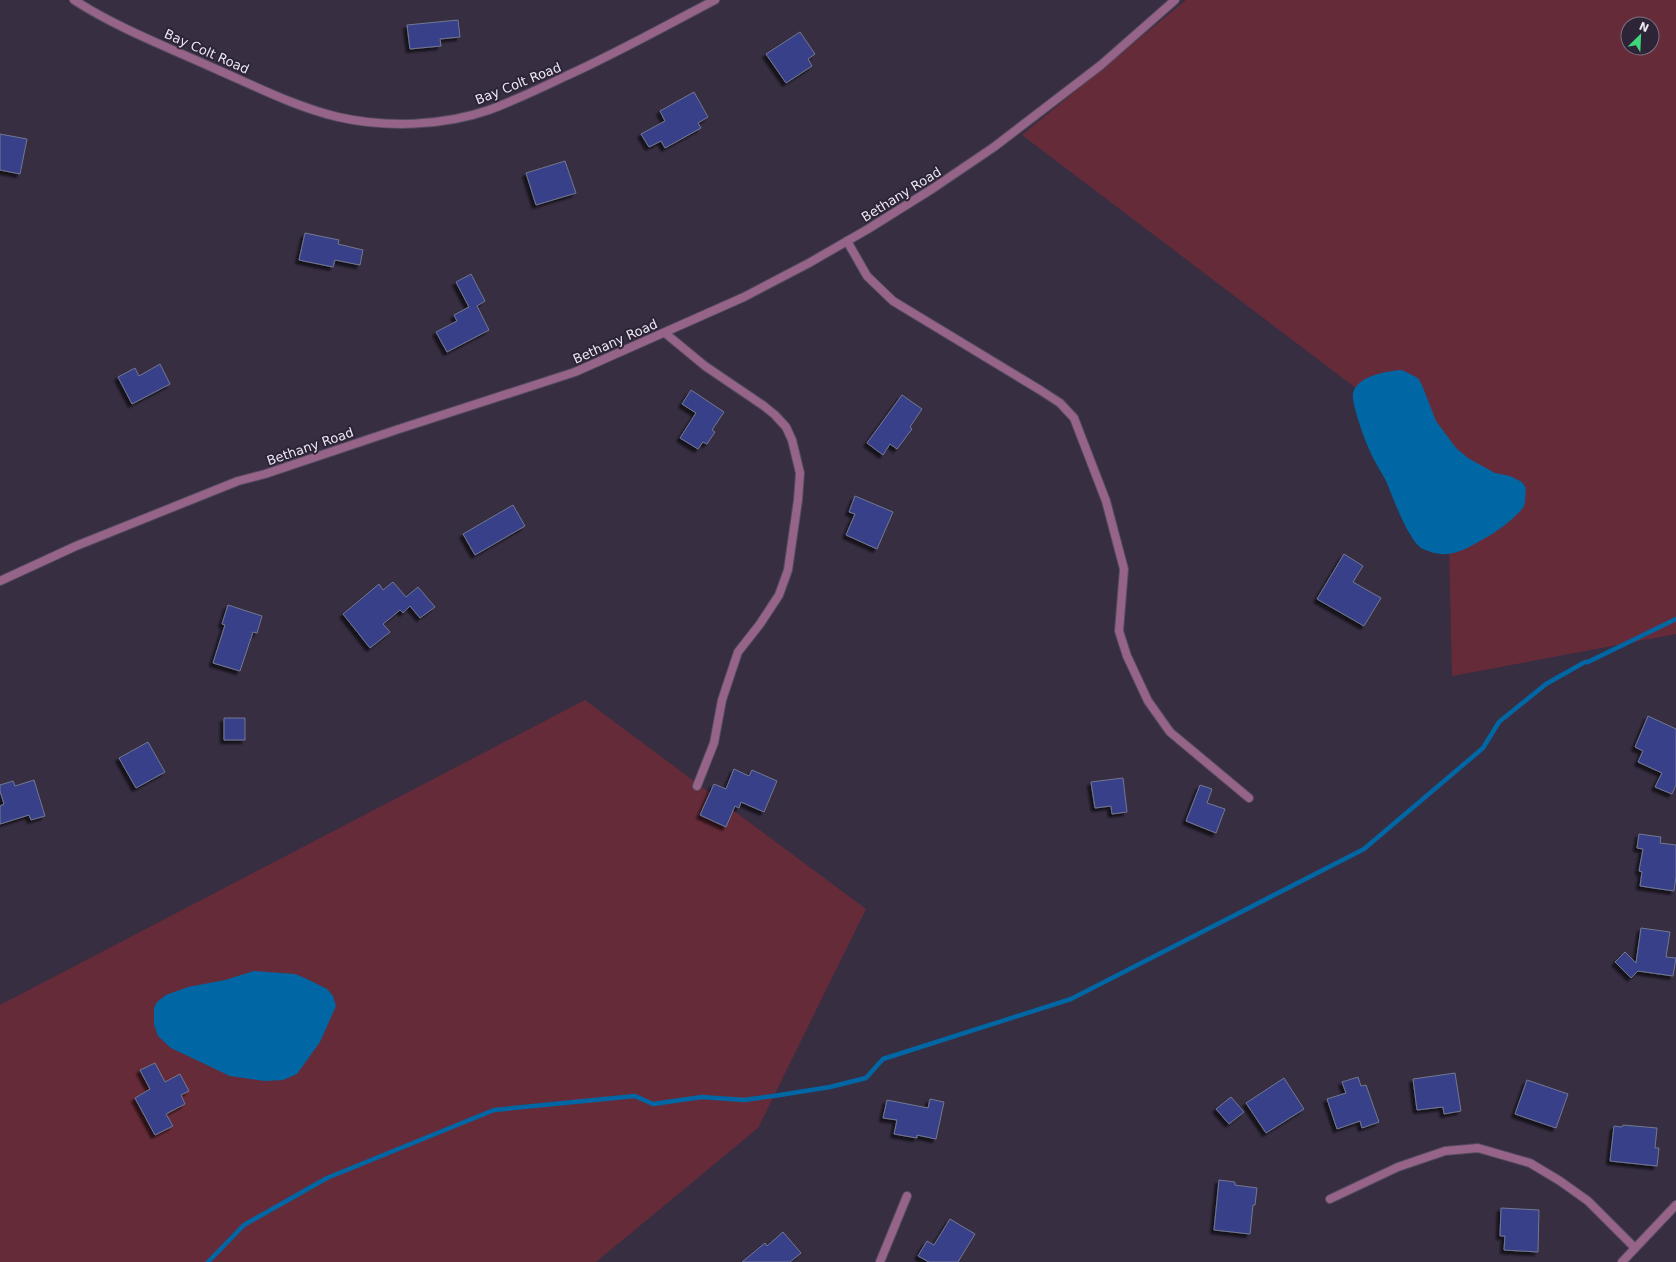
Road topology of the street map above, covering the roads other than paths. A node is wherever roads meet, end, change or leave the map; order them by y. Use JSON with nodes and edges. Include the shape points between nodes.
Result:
{"nodes":[{"id":1,"x":74,"y":0,"type":"edge"},
{"id":2,"x":715,"y":0,"type":"edge"},
{"id":3,"x":1175,"y":0,"type":"edge"},
{"id":4,"x":847,"y":241,"type":"junction"},
{"id":5,"x":665,"y":333,"type":"junction"},
{"id":6,"x":0,"y":581,"type":"edge"},
{"id":7,"x":697,"y":786,"type":"dead end"},
{"id":8,"x":1249,"y":798,"type":"dead end"},
{"id":9,"x":907,"y":1196,"type":"dead end"},
{"id":10,"x":1330,"y":1199,"type":"dead end"},
{"id":11,"x":1676,"y":1205,"type":"edge"},
{"id":12,"x":1635,"y":1248,"type":"junction"},
{"id":13,"x":880,"y":1262,"type":"edge"},
{"id":14,"x":1622,"y":1262,"type":"edge"}],
"edges":[{"from":1,"to":2,"type":"street","name":"Bay Colt Road","via":[[121,26],[290,102],[338,117],[378,123],[453,119],[516,100],[602,60]]},
{"from":3,"to":4,"type":"street","name":"Bethany Road","via":[[1101,64],[994,147]]},
{"from":4,"to":5,"type":"street","name":"Bethany Road","via":[[744,297]]},
{"from":4,"to":8,"type":"street","via":[[867,276],[893,301],[1040,390],[1060,403],[1074,418],[1106,501],[1124,569],[1120,631],[1127,656],[1148,701],[1170,732]]},
{"from":5,"to":6,"type":"street","name":"Bethany Road","via":[[575,372],[231,483],[76,546]]},
{"from":5,"to":7,"type":"street","via":[[705,366],[776,415],[792,440],[800,473],[788,570],[779,595],[738,652],[722,700],[714,743]]},
{"from":9,"to":13,"type":"street"},
{"from":10,"to":12,"type":"street","via":[[1404,1164],[1445,1151],[1478,1148],[1530,1163],[1560,1181],[1588,1201]]},
{"from":11,"to":12,"type":"street"},
{"from":12,"to":14,"type":"street"}]}
